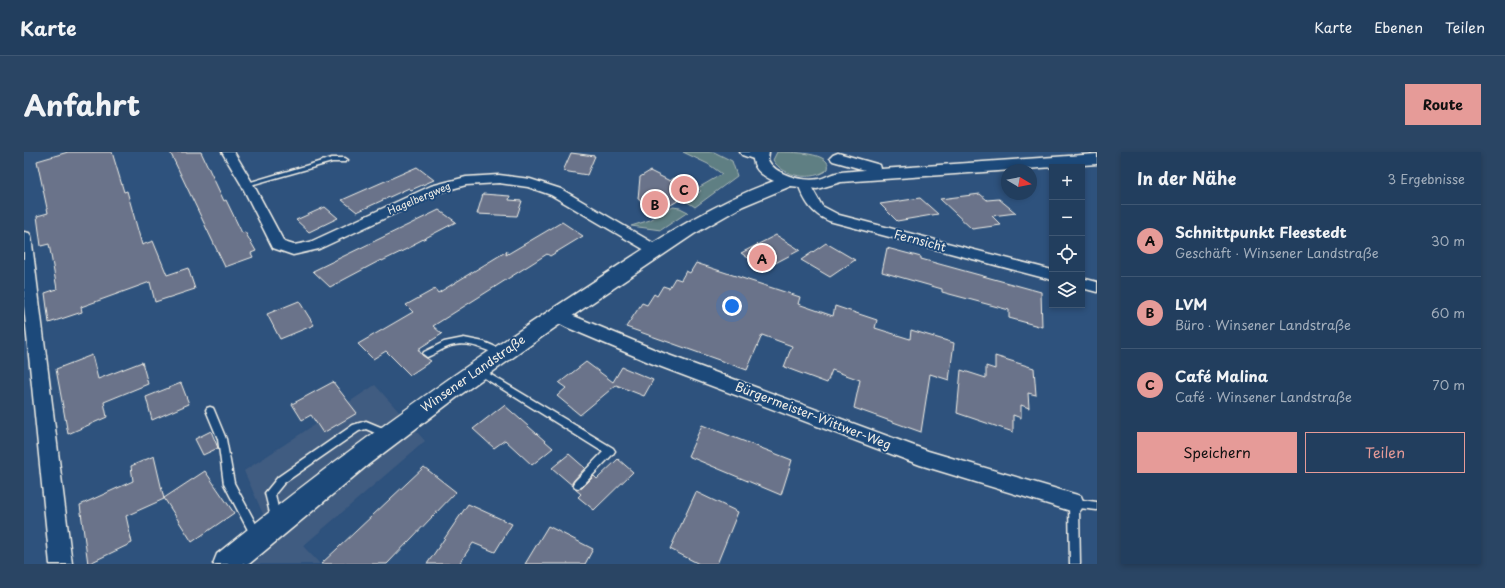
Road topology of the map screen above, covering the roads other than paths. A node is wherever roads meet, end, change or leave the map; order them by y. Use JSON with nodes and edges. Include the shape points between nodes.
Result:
{"nodes":[{"id":1,"x":228,"y":152,"type":"edge"},
{"id":2,"x":834,"y":155,"type":"edge"},
{"id":3,"x":757,"y":157,"type":"edge"},
{"id":4,"x":345,"y":160,"type":"dead end"},
{"id":5,"x":1097,"y":160,"type":"edge"},
{"id":6,"x":905,"y":172,"type":"junction"},
{"id":7,"x":838,"y":177,"type":"junction"},
{"id":8,"x":797,"y":182,"type":"junction"},
{"id":9,"x":247,"y":184,"type":"junction"},
{"id":10,"x":733,"y":203,"type":"junction"},
{"id":11,"x":24,"y":236,"type":"edge"},
{"id":12,"x":655,"y":250,"type":"junction"},
{"id":13,"x":1049,"y":275,"type":"edge"},
{"id":14,"x":1085,"y":284,"type":"edge"},
{"id":15,"x":1097,"y":287,"type":"edge"},
{"id":16,"x":557,"y":315,"type":"junction"},
{"id":17,"x":502,"y":353,"type":"junction"},
{"id":18,"x":427,"y":354,"type":"dead end"},
{"id":19,"x":477,"y":370,"type":"junction"},
{"id":20,"x":210,"y":410,"type":"dead end"},
{"id":21,"x":388,"y":435,"type":"junction"},
{"id":22,"x":578,"y":484,"type":"dead end"},
{"id":23,"x":1074,"y":503,"type":"junction"},
{"id":24,"x":1097,"y":506,"type":"edge"},
{"id":25,"x":269,"y":529,"type":"junction"},
{"id":26,"x":61,"y":564,"type":"edge"},
{"id":27,"x":227,"y":564,"type":"edge"},
{"id":28,"x":1076,"y":564,"type":"edge"}],
"edges":[{"from":1,"to":9,"type":"street","name":"Hagelbergweg"},
{"from":2,"to":6,"type":"street","name":"Winsener Landstraße","via":[[868,167]]},
{"from":2,"to":7,"type":"street","name":"Winsener Landstraße","via":[[842,165]]},
{"from":3,"to":8,"type":"street","name":"Winsener Landstraße","via":[[779,177]]},
{"from":3,"to":10,"type":"street","name":"Winsener Landstraße"},
{"from":4,"to":9,"type":"lane","via":[[332,160]]},
{"from":5,"to":6,"type":"street","name":"Winsener Landstraße"},
{"from":6,"to":7,"type":"street","name":"Winsener Landstraße"},
{"from":7,"to":8,"type":"street","name":"Winsener Landstraße","via":[[818,184]]},
{"from":8,"to":10,"type":"street","name":"Winsener Landstraße"},
{"from":8,"to":13,"type":"street","name":"Fernsicht","via":[[814,206],[825,214],[843,221]]},
{"from":9,"to":12,"type":"street","name":"Hagelbergweg","via":[[278,245],[293,250],[314,246],[441,187],[466,181],[492,179],[530,183],[556,192]]},
{"from":10,"to":12,"type":"street","name":"Winsener Landstraße"},
{"from":11,"to":26,"type":"street"},
{"from":12,"to":16,"type":"street","name":"Winsener Landstraße"},
{"from":14,"to":15,"type":"street"},
{"from":16,"to":17,"type":"street","name":"Winsener Landstraße"},
{"from":16,"to":23,"type":"street","name":"Bürgermeister-Wittwer-Weg","via":[[657,358],[927,459]]},
{"from":17,"to":18,"type":"lane","via":[[487,345],[460,340],[445,344]]},
{"from":17,"to":19,"type":"street","name":"Winsener Landstraße"},
{"from":19,"to":21,"type":"street","name":"Winsener Landstraße"},
{"from":19,"to":22,"type":"lane","via":[[610,451]]},
{"from":20,"to":25,"type":"lane","via":[[222,439],[229,484],[252,527]]},
{"from":21,"to":25,"type":"street","name":"Winsener Landstraße"},
{"from":21,"to":25,"type":"lane","via":[[366,425],[356,428],[281,480],[270,493]]},
{"from":23,"to":24,"type":"lane"},
{"from":23,"to":28,"type":"lane"},
{"from":25,"to":27,"type":"street","name":"Winsener Landstraße"}]}
